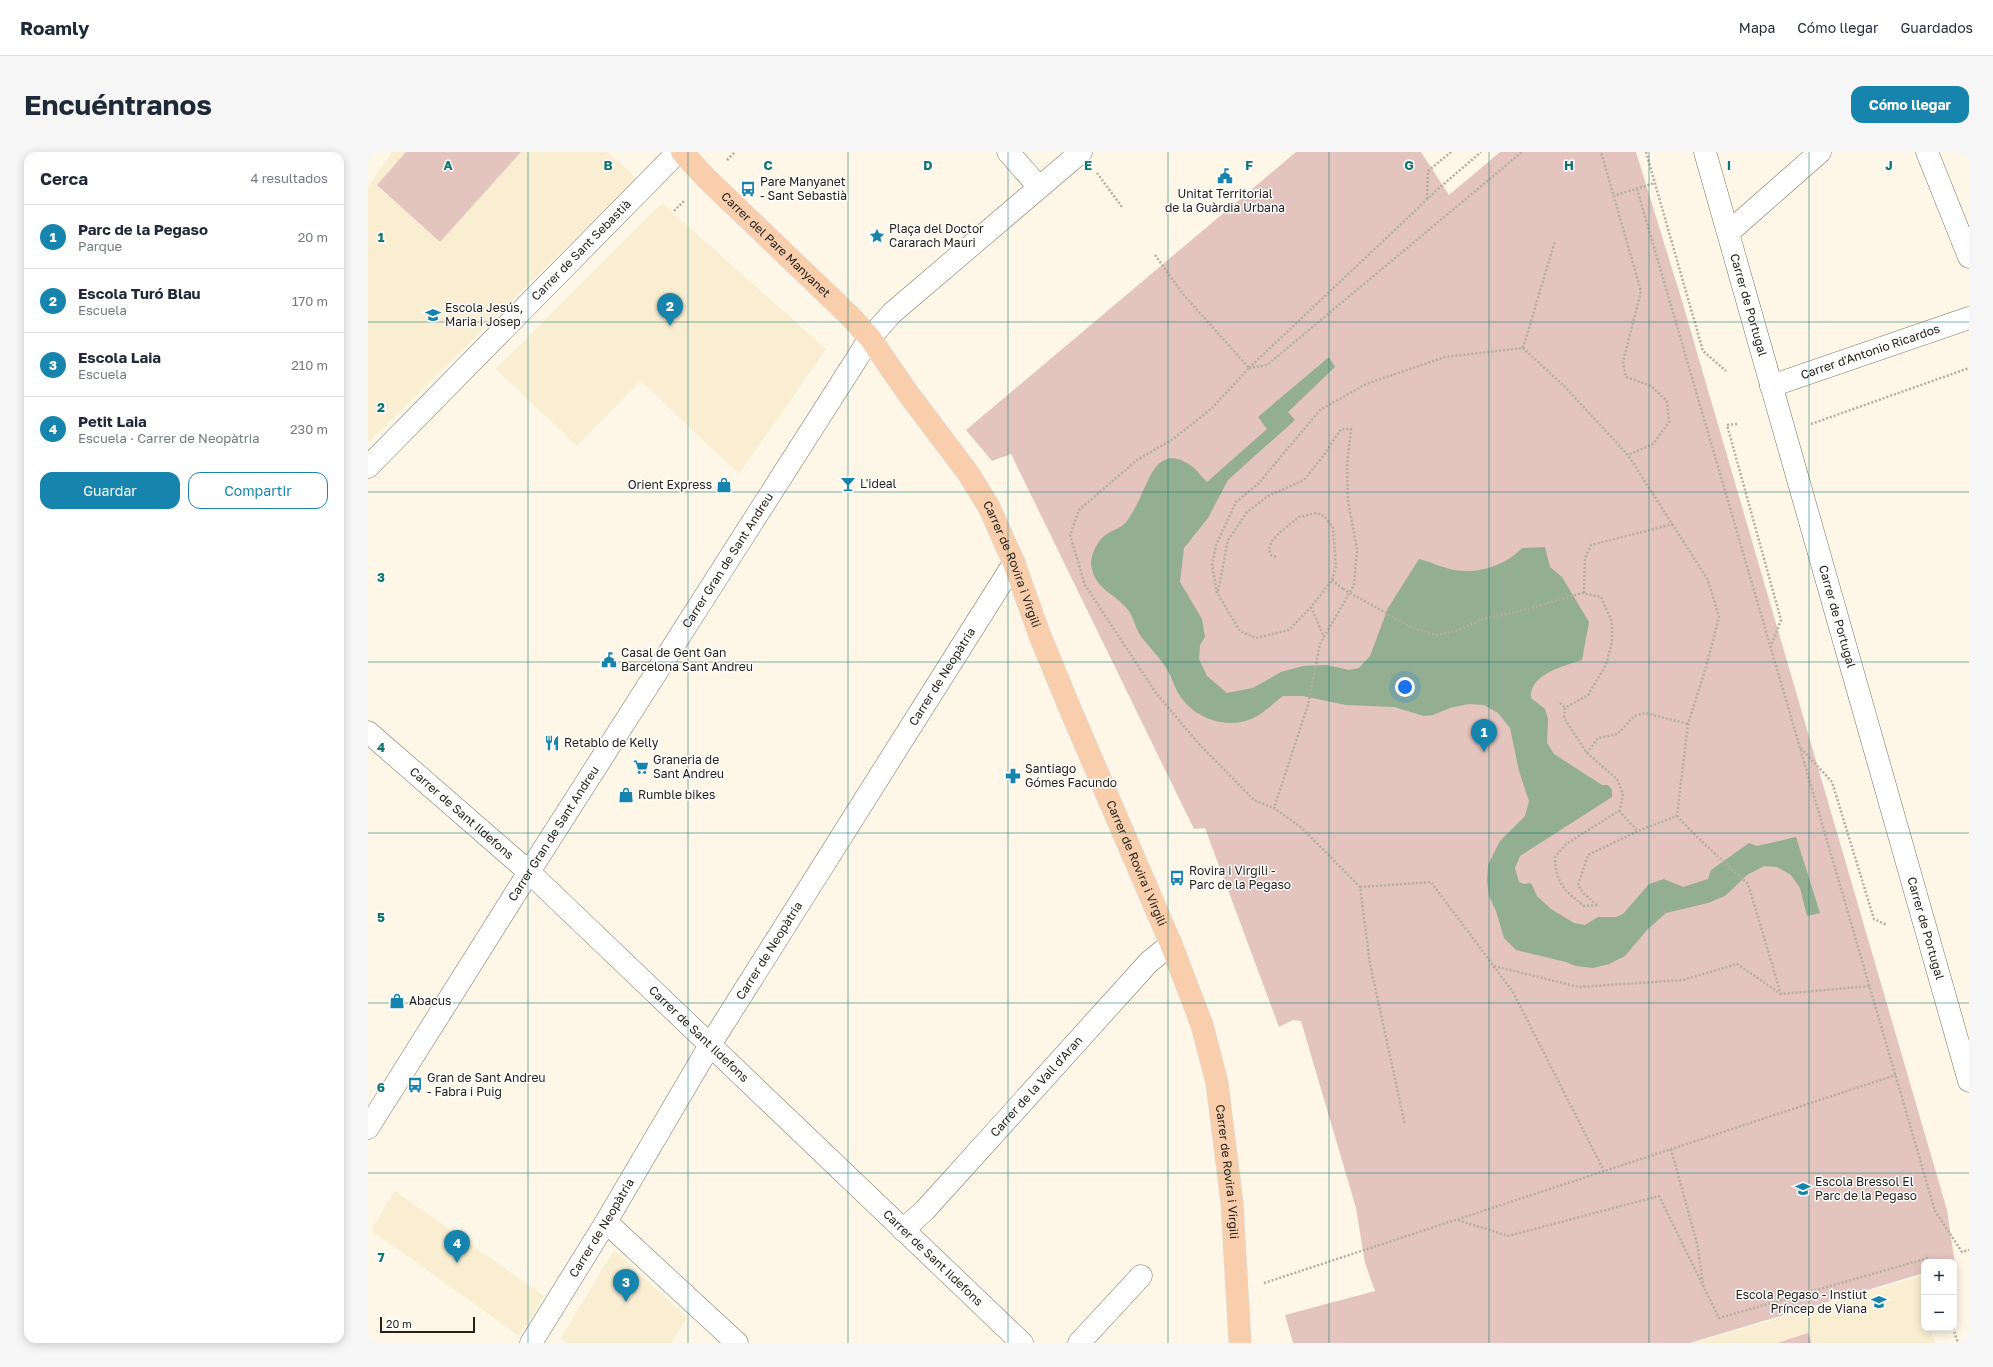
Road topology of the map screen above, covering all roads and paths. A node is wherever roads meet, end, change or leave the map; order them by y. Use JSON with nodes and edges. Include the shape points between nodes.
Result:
{"nodes":[{"id":1,"x":673,"y":152,"type":"edge"},
{"id":2,"x":682,"y":152,"type":"edge"},
{"id":3,"x":736,"y":152,"type":"edge"},
{"id":4,"x":1008,"y":152,"type":"edge"},
{"id":5,"x":1081,"y":152,"type":"edge"},
{"id":6,"x":1451,"y":152,"type":"edge"},
{"id":7,"x":1481,"y":152,"type":"edge"},
{"id":8,"x":1522,"y":152,"type":"edge"},
{"id":9,"x":1601,"y":152,"type":"edge"},
{"id":10,"x":1646,"y":152,"type":"edge"},
{"id":11,"x":1705,"y":152,"type":"edge"},
{"id":12,"x":1820,"y":152,"type":"edge"},
{"id":13,"x":1927,"y":152,"type":"edge"},
{"id":14,"x":726,"y":161,"type":"dead end"},
{"id":15,"x":1097,"y":173,"type":"dead end"},
{"id":16,"x":1655,"y":183,"type":"junction"},
{"id":17,"x":1039,"y":187,"type":"junction"},
{"id":18,"x":1637,"y":189,"type":"junction"},
{"id":19,"x":1613,"y":196,"type":"junction"},
{"id":20,"x":1427,"y":199,"type":"junction"},
{"id":21,"x":685,"y":200,"type":"dead end"},
{"id":22,"x":1122,"y":207,"type":"dead end"},
{"id":23,"x":674,"y":210,"type":"dead end"},
{"id":24,"x":1729,"y":232,"type":"junction"},
{"id":25,"x":1555,"y":241,"type":"dead end"},
{"id":26,"x":1155,"y":255,"type":"dead end"},
{"id":27,"x":1969,"y":257,"type":"edge"},
{"id":28,"x":1969,"y":318,"type":"edge"},
{"id":29,"x":870,"y":338,"type":"junction"},
{"id":30,"x":1523,"y":348,"type":"junction"},
{"id":31,"x":1249,"y":368,"type":"junction"},
{"id":32,"x":1969,"y":368,"type":"edge"},
{"id":33,"x":1726,"y":371,"type":"dead end"},
{"id":34,"x":1771,"y":386,"type":"junction"},
{"id":35,"x":1737,"y":424,"type":"dead end"},
{"id":36,"x":1805,"y":426,"type":"dead end"},
{"id":37,"x":1628,"y":455,"type":"junction"},
{"id":38,"x":368,"y":467,"type":"edge"},
{"id":39,"x":1673,"y":524,"type":"junction"},
{"id":40,"x":1276,"y":557,"type":"dead end"},
{"id":41,"x":1014,"y":563,"type":"junction"},
{"id":42,"x":1332,"y":580,"type":"junction"},
{"id":43,"x":1217,"y":593,"type":"junction"},
{"id":44,"x":1583,"y":593,"type":"junction"},
{"id":45,"x":1311,"y":607,"type":"junction"},
{"id":46,"x":1324,"y":638,"type":"junction"},
{"id":47,"x":1770,"y":647,"type":"junction"},
{"id":48,"x":1560,"y":703,"type":"dead end"},
{"id":49,"x":1565,"y":708,"type":"junction"},
{"id":50,"x":1688,"y":724,"type":"junction"},
{"id":51,"x":368,"y":732,"type":"edge"},
{"id":52,"x":1800,"y":748,"type":"junction"},
{"id":53,"x":1587,"y":753,"type":"junction"},
{"id":54,"x":1274,"y":808,"type":"junction"},
{"id":55,"x":1619,"y":811,"type":"junction"},
{"id":56,"x":1677,"y":816,"type":"junction"},
{"id":57,"x":1638,"y":831,"type":"junction"},
{"id":58,"x":529,"y":872,"type":"junction"},
{"id":59,"x":1360,"y":887,"type":"junction"},
{"id":60,"x":1887,"y":925,"type":"dead end"},
{"id":61,"x":1171,"y":944,"type":"junction"},
{"id":62,"x":1494,"y":966,"type":"junction"},
{"id":63,"x":1870,"y":986,"type":"junction"},
{"id":64,"x":1781,"y":994,"type":"junction"},
{"id":65,"x":710,"y":1045,"type":"junction"},
{"id":66,"x":1896,"y":1075,"type":"junction"},
{"id":67,"x":1969,"y":1081,"type":"edge"},
{"id":68,"x":1405,"y":1125,"type":"dead end"},
{"id":69,"x":368,"y":1128,"type":"edge"},
{"id":70,"x":1672,"y":1149,"type":"junction"},
{"id":71,"x":1604,"y":1171,"type":"junction"},
{"id":72,"x":1457,"y":1220,"type":"junction"},
{"id":73,"x":606,"y":1222,"type":"junction"},
{"id":74,"x":903,"y":1230,"type":"junction"},
{"id":75,"x":1969,"y":1250,"type":"edge"},
{"id":76,"x":1921,"y":1260,"type":"edge"},
{"id":77,"x":1141,"y":1276,"type":"dead end"},
{"id":78,"x":1260,"y":1284,"type":"dead end"},
{"id":79,"x":1704,"y":1288,"type":"junction"},
{"id":80,"x":1954,"y":1331,"type":"edge"},
{"id":81,"x":531,"y":1343,"type":"edge"},
{"id":82,"x":736,"y":1343,"type":"edge"},
{"id":83,"x":1022,"y":1343,"type":"edge"},
{"id":84,"x":1079,"y":1343,"type":"edge"},
{"id":85,"x":1240,"y":1343,"type":"edge"},
{"id":86,"x":1958,"y":1343,"type":"edge"}],
"edges":[{"from":1,"to":38,"type":"street","name":"Carrer de Sant Sebastià","via":[[673,157]]},
{"from":2,"to":29,"type":"main road","name":"Carrer del Pare Manyanet"},
{"from":3,"to":14,"type":"path"},
{"from":4,"to":17,"type":"street"},
{"from":5,"to":17,"type":"street","name":"Carrer Gran de Sant Andreu"},
{"from":6,"to":20,"type":"path","via":[[1428,170]]},
{"from":7,"to":20,"type":"path"},
{"from":8,"to":31,"type":"path","via":[[1267,365]]},
{"from":9,"to":19,"type":"path"},
{"from":10,"to":16,"type":"path"},
{"from":11,"to":24,"type":"street","name":"Carrer de Portugal"},
{"from":12,"to":24,"type":"street"},
{"from":13,"to":27,"type":"street"},
{"from":15,"to":22,"type":"path"},
{"from":16,"to":18,"type":"path"},
{"from":16,"to":33,"type":"path","via":[[1703,351]]},
{"from":17,"to":29,"type":"street","name":"Carrer Gran de Sant Andreu","via":[[892,313]]},
{"from":18,"to":19,"type":"path"},
{"from":18,"to":47,"type":"path"},
{"from":19,"to":37,"type":"path","via":[[1641,291],[1623,362],[1626,377],[1651,386],[1667,401],[1669,422],[1653,444]]},
{"from":20,"to":31,"type":"path"},
{"from":21,"to":23,"type":"path"},
{"from":24,"to":34,"type":"street","name":"Carrer de Portugal"},
{"from":25,"to":30,"type":"path"},
{"from":26,"to":31,"type":"path","via":[[1183,294]]},
{"from":28,"to":34,"type":"street","name":"Carrer d'Antonio Ricardos"},
{"from":29,"to":41,"type":"main road","name":"Carrer de Rovira i Virgili","via":[[968,473],[989,507]]},
{"from":29,"to":58,"type":"street","name":"Carrer Gran de Sant Andreu"},
{"from":30,"to":37,"type":"path","via":[[1565,387]]},
{"from":30,"to":43,"type":"path","via":[[1446,357],[1366,384],[1320,410],[1258,484],[1236,502],[1214,551],[1212,565]]},
{"from":31,"to":54,"type":"path","via":[[1211,409],[1173,439],[1137,460],[1079,510],[1070,535],[1085,585],[1156,693],[1199,744],[1254,800]]},
{"from":32,"to":36,"type":"path"},
{"from":34,"to":67,"type":"street","name":"Carrer de Portugal"},
{"from":35,"to":47,"type":"path","via":[[1727,425],[1781,620]]},
{"from":37,"to":39,"type":"path"},
{"from":39,"to":44,"type":"path","via":[[1591,545],[1585,558]]},
{"from":39,"to":50,"type":"path","via":[[1708,580],[1719,617]]},
{"from":40,"to":42,"type":"path","via":[[1271,555],[1269,549],[1280,532],[1299,517],[1316,513],[1324,516],[1333,528],[1334,536],[1336,566]]},
{"from":41,"to":61,"type":"main road","name":"Carrer de Rovira i Virgili","via":[[1040,636]]},
{"from":41,"to":65,"type":"street","name":"Carrer de Neopàtria"},
{"from":42,"to":44,"type":"path","bridge":true,"via":[[1343,589],[1413,628],[1437,635],[1458,630],[1483,619]]},
{"from":42,"to":45,"type":"path"},
{"from":43,"to":45,"type":"path","via":[[1240,632],[1256,638],[1289,630]]},
{"from":43,"to":46,"type":"path","via":[[1228,540],[1247,512],[1268,496],[1304,480],[1341,429],[1352,429],[1347,465],[1348,501],[1357,549],[1354,585]]},
{"from":44,"to":49,"type":"path","via":[[1601,597],[1612,622],[1612,642],[1606,665],[1588,695]]},
{"from":45,"to":46,"type":"path"},
{"from":46,"to":54,"type":"path","via":[[1320,644],[1308,705]]},
{"from":47,"to":52,"type":"path"},
{"from":48,"to":49,"type":"path"},
{"from":49,"to":53,"type":"path","via":[[1564,718]]},
{"from":50,"to":53,"type":"path","via":[[1646,713],[1634,716],[1618,734],[1598,738]]},
{"from":50,"to":56,"type":"path"},
{"from":51,"to":58,"type":"street","name":"Carrer de Sant Ildefons"},
{"from":52,"to":60,"type":"path","via":[[1832,782],[1874,919]]},
{"from":52,"to":63,"type":"path"},
{"from":53,"to":55,"type":"path","via":[[1617,779],[1623,794]]},
{"from":54,"to":59,"type":"path","via":[[1302,828]]},
{"from":55,"to":57,"type":"path"},
{"from":55,"to":57,"type":"path","via":[[1566,844],[1555,857],[1556,874],[1566,891],[1584,906],[1597,905],[1578,885],[1588,855]]},
{"from":56,"to":57,"type":"path"},
{"from":56,"to":64,"type":"path","via":[[1748,884]]},
{"from":58,"to":65,"type":"street","name":"Carrer de Sant Ildefons"},
{"from":58,"to":69,"type":"street","name":"Carrer Gran de Sant Andreu"},
{"from":59,"to":62,"type":"path","via":[[1431,882]]},
{"from":59,"to":68,"type":"path","via":[[1370,964]]},
{"from":61,"to":74,"type":"street","name":"Carrer de la Vall d'Aran","via":[[1149,962],[925,1210]]},
{"from":61,"to":85,"type":"main road","name":"Carrer de Rovira i Virgili","via":[[1202,1026],[1217,1083],[1232,1203]]},
{"from":62,"to":64,"type":"path","via":[[1579,987],[1683,980],[1737,964]]},
{"from":62,"to":71,"type":"path","via":[[1513,992]]},
{"from":63,"to":64,"type":"path"},
{"from":63,"to":66,"type":"path"},
{"from":65,"to":73,"type":"street","name":"Carrer de Neopàtria"},
{"from":65,"to":74,"type":"street","name":"Carrer de Sant Ildefons"},
{"from":66,"to":70,"type":"path"},
{"from":66,"to":75,"type":"path","via":[[1935,1212],[1962,1252]]},
{"from":70,"to":71,"type":"path"},
{"from":70,"to":79,"type":"path","via":[[1697,1243]]},
{"from":71,"to":72,"type":"path"},
{"from":72,"to":78,"type":"path"},
{"from":72,"to":79,"type":"path","via":[[1508,1236],[1659,1196]]},
{"from":73,"to":81,"type":"street","name":"Carrer de Neopàtria"},
{"from":73,"to":82,"type":"street"},
{"from":74,"to":83,"type":"street","name":"Carrer de Sant Ildefons"},
{"from":76,"to":79,"type":"path","via":[[1719,1318]]},
{"from":77,"to":84,"type":"street"},
{"from":80,"to":86,"type":"path"}]}
